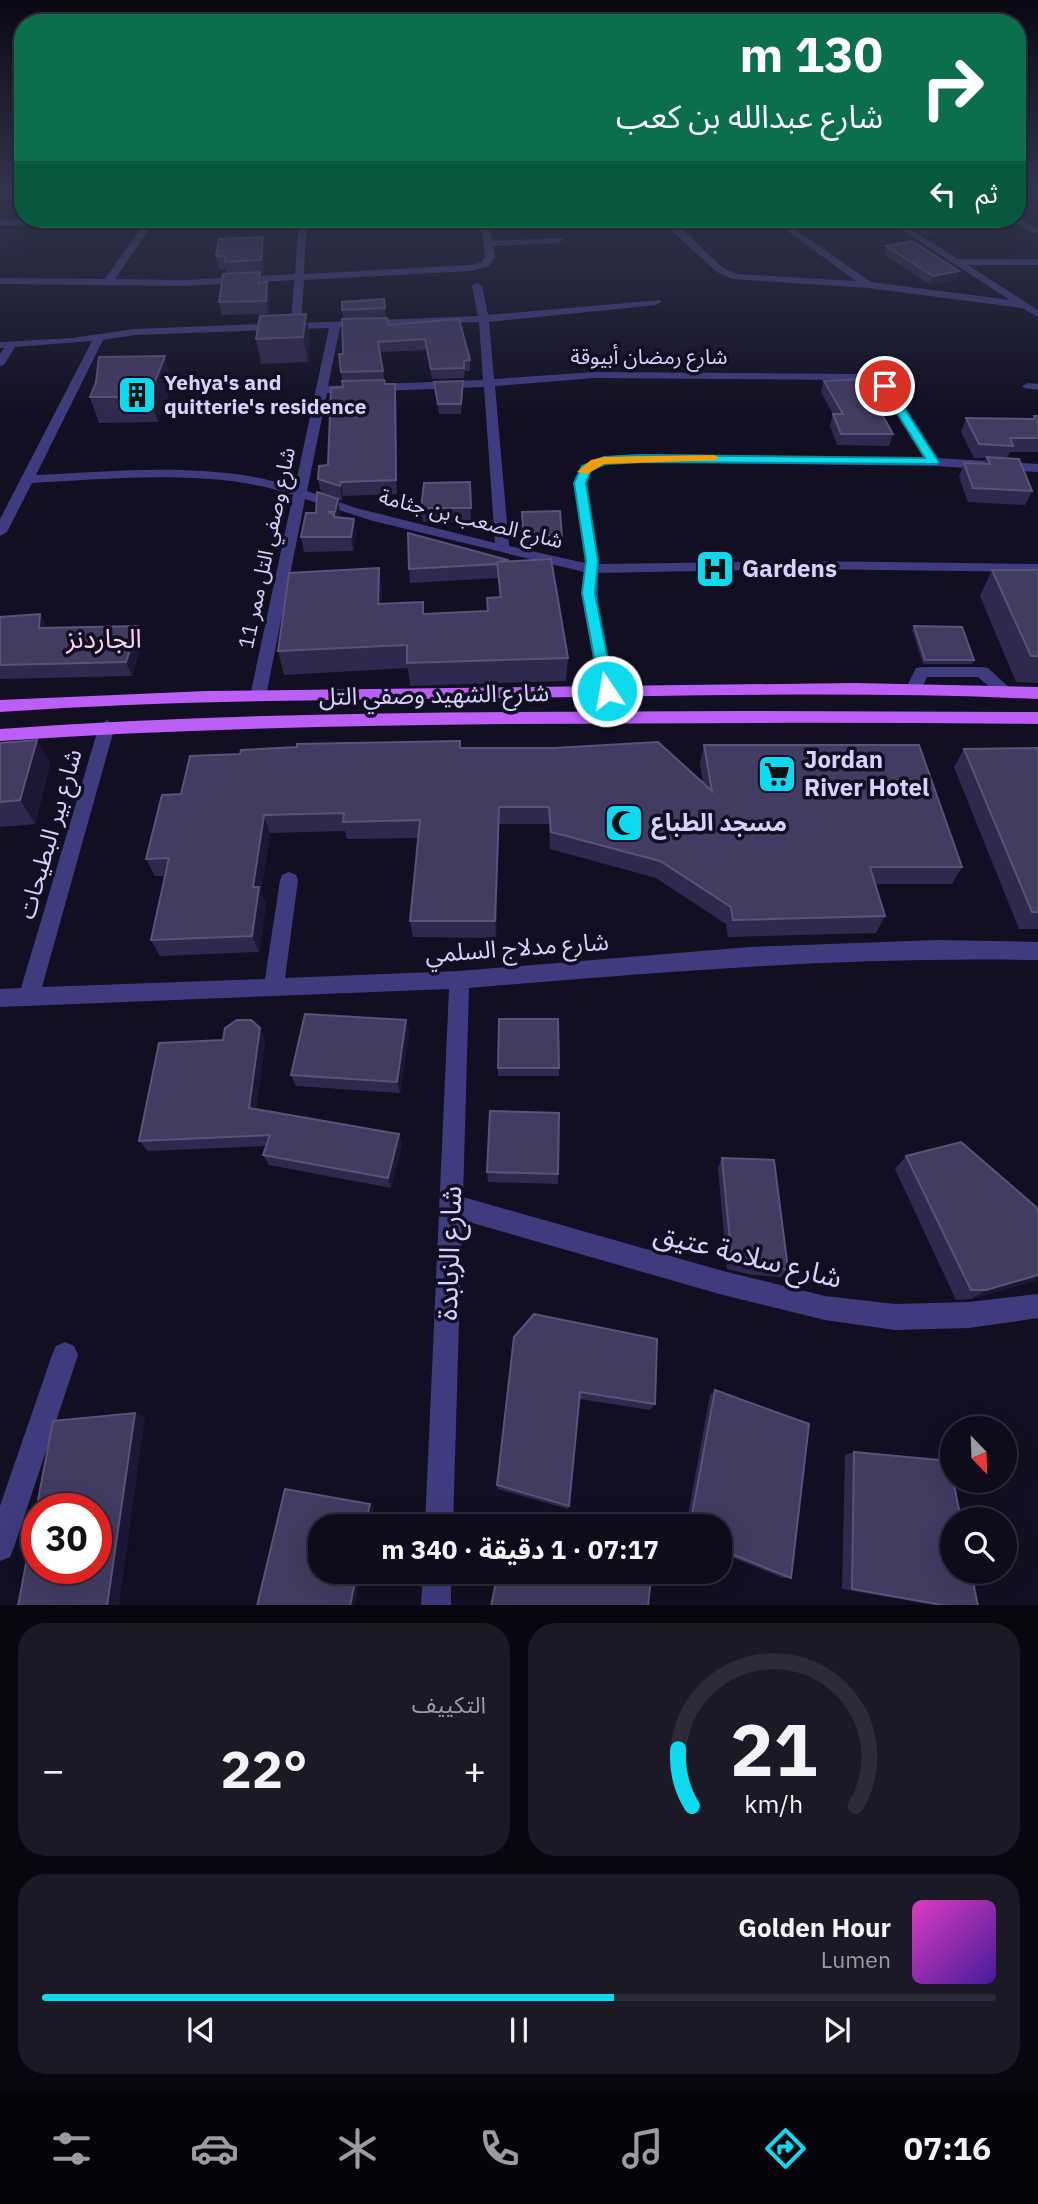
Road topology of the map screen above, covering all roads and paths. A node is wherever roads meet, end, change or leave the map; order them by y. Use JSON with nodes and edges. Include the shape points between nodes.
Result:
{"nodes":[{"id":1,"x":120,"y":264,"type":"edge"},
{"id":2,"x":299,"y":264,"type":"edge"},
{"id":3,"x":484,"y":264,"type":"edge"},
{"id":4,"x":714,"y":264,"type":"edge"},
{"id":5,"x":838,"y":264,"type":"edge"},
{"id":6,"x":960,"y":264,"type":"edge"},
{"id":7,"x":298,"y":278,"type":"junction"},
{"id":8,"x":0,"y":281,"type":"edge"},
{"id":9,"x":107,"y":282,"type":"junction"},
{"id":10,"x":868,"y":285,"type":"junction"},
{"id":11,"x":477,"y":286,"type":"dead end"},
{"id":12,"x":656,"y":302,"type":"dead end"},
{"id":13,"x":1022,"y":305,"type":"junction"},
{"id":14,"x":1038,"y":314,"type":"edge"},
{"id":15,"x":484,"y":319,"type":"junction"},
{"id":16,"x":335,"y":326,"type":"junction"},
{"id":17,"x":296,"y":327,"type":"junction"},
{"id":18,"x":100,"y":336,"type":"junction"},
{"id":19,"x":6,"y":345,"type":"edge"},
{"id":20,"x":0,"y":363,"type":"edge"},
{"id":21,"x":489,"y":382,"type":"junction"},
{"id":22,"x":323,"y":390,"type":"junction"},
{"id":23,"x":933,"y":462,"type":"junction"},
{"id":24,"x":1038,"y":468,"type":"edge"},
{"id":25,"x":26,"y":479,"type":"junction"},
{"id":26,"x":300,"y":492,"type":"junction"},
{"id":27,"x":0,"y":532,"type":"edge"},
{"id":28,"x":502,"y":548,"type":"junction"},
{"id":29,"x":1038,"y":568,"type":"edge"},
{"id":30,"x":592,"y":569,"type":"junction"},
{"id":31,"x":607,"y":691,"type":"junction"},
{"id":32,"x":1038,"y":693,"type":"edge"},
{"id":33,"x":258,"y":696,"type":"junction"},
{"id":34,"x":0,"y":706,"type":"edge"},
{"id":35,"x":1038,"y":718,"type":"edge"},
{"id":36,"x":107,"y":726,"type":"junction"},
{"id":37,"x":0,"y":735,"type":"edge"},
{"id":38,"x":289,"y":880,"type":"dead end"},
{"id":39,"x":1038,"y":951,"type":"edge"},
{"id":40,"x":459,"y":980,"type":"junction"},
{"id":41,"x":274,"y":988,"type":"junction"},
{"id":42,"x":29,"y":996,"type":"junction"},
{"id":43,"x":0,"y":998,"type":"edge"},
{"id":44,"x":450,"y":1205,"type":"junction"},
{"id":45,"x":1038,"y":1306,"type":"edge"},
{"id":46,"x":65,"y":1355,"type":"dead end"},
{"id":47,"x":439,"y":1514,"type":"edge"},
{"id":48,"x":0,"y":1547,"type":"edge"},
{"id":49,"x":437,"y":1584,"type":"edge"},
{"id":50,"x":436,"y":1605,"type":"edge"}],
"edges":[{"from":1,"to":9,"type":"street"},
{"from":2,"to":7,"type":"street"},
{"from":3,"to":7,"type":"street"},
{"from":4,"to":10,"type":"street","via":[[725,274],[752,278]]},
{"from":5,"to":10,"type":"street"},
{"from":6,"to":13,"type":"street"},
{"from":7,"to":9,"type":"street"},
{"from":7,"to":17,"type":"street"},
{"from":8,"to":9,"type":"street"},
{"from":10,"to":13,"type":"street"},
{"from":11,"to":15,"type":"street"},
{"from":12,"to":15,"type":"street"},
{"from":13,"to":14,"type":"street"},
{"from":15,"to":16,"type":"street"},
{"from":15,"to":21,"type":"street"},
{"from":16,"to":17,"type":"street"},
{"from":16,"to":22,"type":"street","name":"شارع وصفي التل ممر 11"},
{"from":17,"to":18,"type":"street"},
{"from":18,"to":19,"type":"street"},
{"from":18,"to":25,"type":"street"},
{"from":19,"to":20,"type":"street"},
{"from":21,"to":22,"type":"street","name":"شارع رمضان أبيوقة"},
{"from":21,"to":23,"type":"street","name":"شارع رمضان أبيوقة","via":[[594,375],[863,377],[892,394]]},
{"from":21,"to":28,"type":"street"},
{"from":22,"to":26,"type":"street","name":"شارع وصفي التل ممر 11"},
{"from":23,"to":24,"type":"street"},
{"from":23,"to":30,"type":"street","via":[[704,458],[595,463],[582,473],[580,483]]},
{"from":25,"to":26,"type":"street","name":"شارع الصعب بن جثامة","via":[[218,477]]},
{"from":25,"to":27,"type":"street"},
{"from":26,"to":28,"type":"street","name":"شارع الصعب بن جثامة","via":[[349,510]]},
{"from":26,"to":33,"type":"street","name":"شارع وصفي التل ممر 11"},
{"from":28,"to":30,"type":"street","name":"شارع الصعب بن جثامة"},
{"from":29,"to":30,"type":"street","name":"شارع الصعب بن جثامة","via":[[809,565]]},
{"from":30,"to":31,"type":"street","via":[[591,610]]},
{"from":31,"to":32,"type":"main road","name":"شارع الشهيد وصفي التل","via":[[914,688]]},
{"from":31,"to":33,"type":"main road","name":"شارع الشهيد وصفي التل"},
{"from":33,"to":34,"type":"main road","name":"شارع الشهيد وصفي التل"},
{"from":35,"to":36,"type":"main road","name":"شارع الشهيد وصفي التل","via":[[573,718]]},
{"from":36,"to":37,"type":"main road","name":"شارع الشهيد وصفي التل"},
{"from":36,"to":42,"type":"street","name":"شارع بير البطيحات"},
{"from":38,"to":41,"type":"street"},
{"from":39,"to":40,"type":"street","name":"شارع مدلاج السلمي","via":[[937,949],[750,956]]},
{"from":40,"to":41,"type":"street","name":"شارع مدلاج السلمي"},
{"from":40,"to":44,"type":"street","name":"شارع الزبابدة"},
{"from":41,"to":42,"type":"street","name":"شارع مدلاج السلمي"},
{"from":42,"to":43,"type":"street","name":"شارع مدلاج السلمي"},
{"from":44,"to":45,"type":"street","name":"شارع سلامة عتيق","via":[[825,1308],[895,1317],[969,1315]]},
{"from":44,"to":47,"type":"street","name":"شارع الزبابدة"},
{"from":46,"to":48,"type":"street"},
{"from":49,"to":50,"type":"street"}]}
